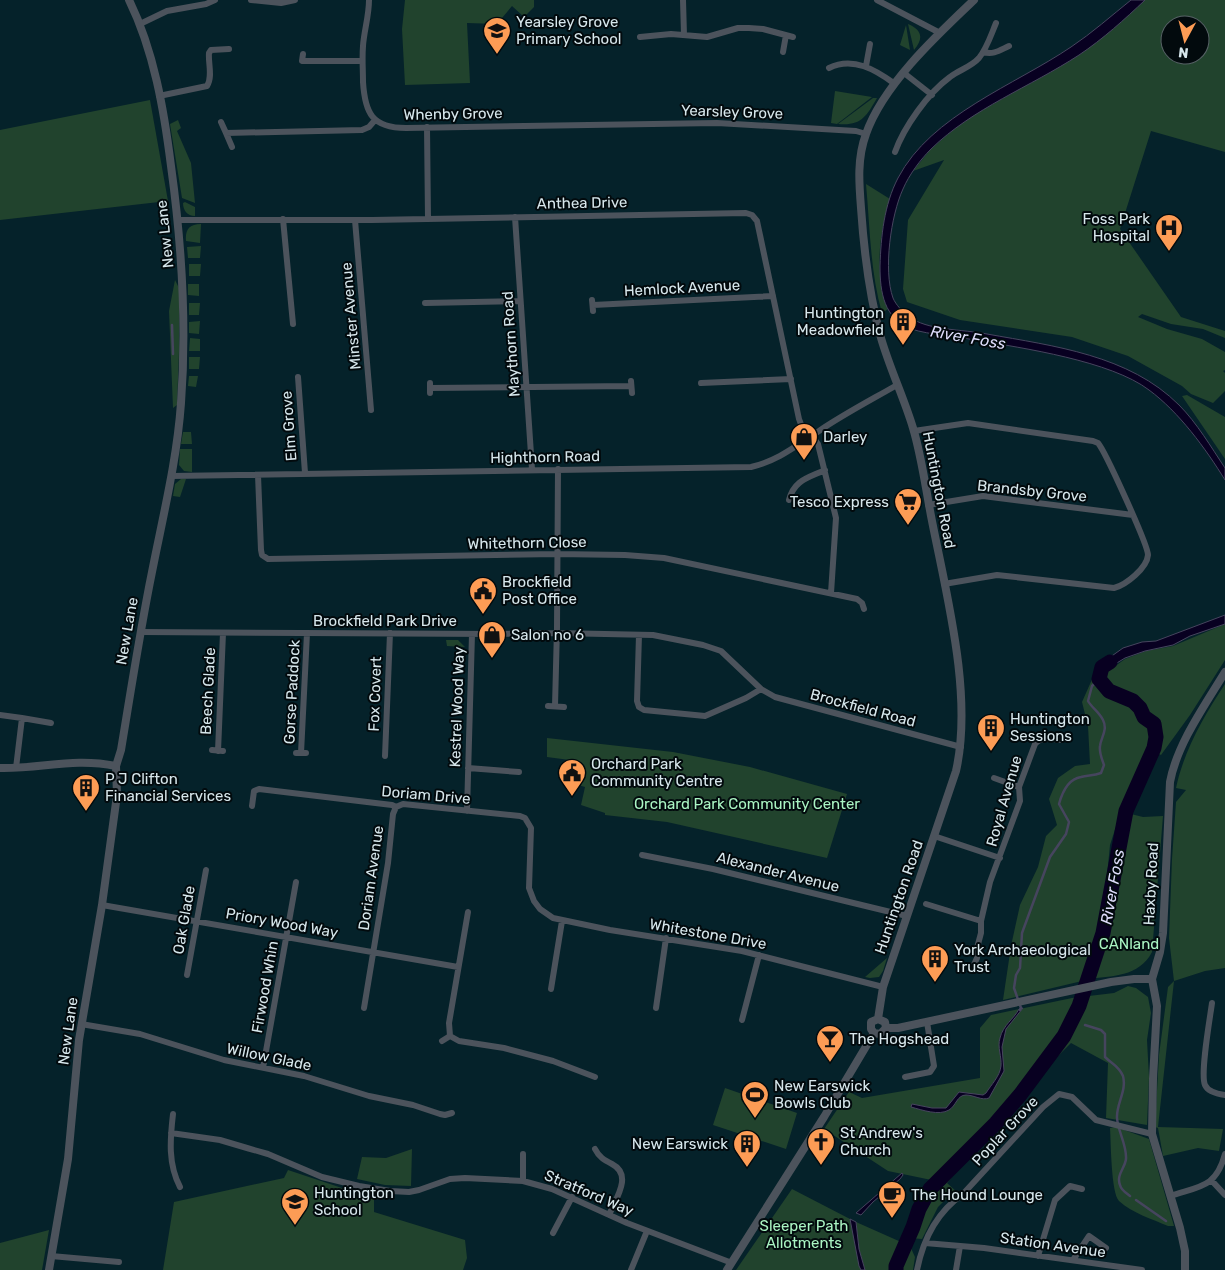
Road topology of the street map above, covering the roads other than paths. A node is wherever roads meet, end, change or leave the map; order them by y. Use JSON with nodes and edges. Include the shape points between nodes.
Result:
{"nodes":[{"id":1,"x":129,"y":0,"type":"edge"},
{"id":2,"x":215,"y":0,"type":"edge"},
{"id":3,"x":251,"y":0,"type":"edge"},
{"id":4,"x":295,"y":0,"type":"edge"},
{"id":5,"x":369,"y":0,"type":"edge"},
{"id":6,"x":683,"y":0,"type":"edge"},
{"id":7,"x":877,"y":0,"type":"edge"},
{"id":8,"x":974,"y":0,"type":"edge"},
{"id":9,"x":996,"y":23,"type":"dead end"},
{"id":10,"x":140,"y":24,"type":"junction"},
{"id":11,"x":940,"y":33,"type":"junction"},
{"id":12,"x":684,"y":35,"type":"junction"},
{"id":13,"x":640,"y":37,"type":"dead end"},
{"id":14,"x":870,"y":44,"type":"dead end"},
{"id":15,"x":1009,"y":46,"type":"dead end"},
{"id":16,"x":229,"y":49,"type":"dead end"},
{"id":17,"x":783,"y":52,"type":"dead end"},
{"id":18,"x":983,"y":52,"type":"junction"},
{"id":19,"x":300,"y":58,"type":"dead end"},
{"id":20,"x":362,"y":61,"type":"junction"},
{"id":21,"x":866,"y":66,"type":"junction"},
{"id":22,"x":829,"y":68,"type":"dead end"},
{"id":23,"x":904,"y":73,"type":"junction"},
{"id":24,"x":895,"y":84,"type":"junction"},
{"id":25,"x":932,"y":95,"type":"junction"},
{"id":26,"x":159,"y":96,"type":"junction"},
{"id":27,"x":375,"y":120,"type":"junction"},
{"id":28,"x":221,"y":122,"type":"dead end"},
{"id":29,"x":597,"y":125,"type":"joint"},
{"id":30,"x":427,"y":127,"type":"junction"},
{"id":31,"x":226,"y":133,"type":"junction"},
{"id":32,"x":866,"y":134,"type":"junction"},
{"id":33,"x":232,"y":147,"type":"dead end"},
{"id":34,"x":894,"y":152,"type":"dead end"},
{"id":35,"x":516,"y":217,"type":"junction"},
{"id":36,"x":283,"y":219,"type":"junction"},
{"id":37,"x":428,"y":219,"type":"junction"},
{"id":38,"x":178,"y":220,"type":"junction"},
{"id":39,"x":355,"y":220,"type":"junction"},
{"id":40,"x":773,"y":296,"type":"junction"},
{"id":41,"x":520,"y":301,"type":"junction"},
{"id":42,"x":425,"y":303,"type":"dead end"},
{"id":43,"x":593,"y":305,"type":"dead end"},
{"id":44,"x":293,"y":324,"type":"dead end"},
{"id":45,"x":298,"y":377,"type":"dead end"},
{"id":46,"x":791,"y":378,"type":"junction"},
{"id":47,"x":701,"y":383,"type":"dead end"},
{"id":48,"x":631,"y":386,"type":"dead end"},
{"id":49,"x":897,"y":386,"type":"junction"},
{"id":50,"x":526,"y":387,"type":"junction"},
{"id":51,"x":430,"y":388,"type":"dead end"},
{"id":52,"x":371,"y":410,"type":"dead end"},
{"id":53,"x":914,"y":431,"type":"junction"},
{"id":54,"x":810,"y":438,"type":"junction"},
{"id":55,"x":532,"y":469,"type":"junction"},
{"id":56,"x":558,"y":469,"type":"junction"},
{"id":57,"x":825,"y":470,"type":"junction"},
{"id":58,"x":305,"y":473,"type":"junction"},
{"id":59,"x":258,"y":475,"type":"junction"},
{"id":60,"x":171,"y":476,"type":"junction"},
{"id":61,"x":789,"y":500,"type":"dead end"},
{"id":62,"x":928,"y":505,"type":"junction"},
{"id":63,"x":1133,"y":515,"type":"junction"},
{"id":64,"x":557,"y":554,"type":"junction"},
{"id":65,"x":944,"y":584,"type":"junction"},
{"id":66,"x":831,"y":593,"type":"junction"},
{"id":67,"x":864,"y":609,"type":"dead end"},
{"id":68,"x":141,"y":632,"type":"junction"},
{"id":69,"x":307,"y":632,"type":"junction"},
{"id":70,"x":223,"y":633,"type":"junction"},
{"id":71,"x":390,"y":633,"type":"junction"},
{"id":72,"x":557,"y":633,"type":"junction"},
{"id":73,"x":472,"y":634,"type":"junction"},
{"id":74,"x":639,"y":635,"type":"junction"},
{"id":75,"x":1225,"y":672,"type":"edge"},
{"id":76,"x":761,"y":689,"type":"junction"},
{"id":77,"x":564,"y":707,"type":"dead end"},
{"id":78,"x":0,"y":715,"type":"edge"},
{"id":79,"x":22,"y":718,"type":"junction"},
{"id":80,"x":51,"y":723,"type":"dead end"},
{"id":81,"x":1061,"y":740,"type":"dead end"},
{"id":82,"x":960,"y":748,"type":"junction"},
{"id":83,"x":218,"y":751,"type":"dead end"},
{"id":84,"x":301,"y":753,"type":"dead end"},
{"id":85,"x":384,"y":756,"type":"dead end"},
{"id":86,"x":116,"y":766,"type":"junction"},
{"id":87,"x":0,"y":768,"type":"edge"},
{"id":88,"x":16,"y":768,"type":"junction"},
{"id":89,"x":468,"y":768,"type":"junction"},
{"id":90,"x":519,"y":772,"type":"dead end"},
{"id":91,"x":994,"y":778,"type":"dead end"},
{"id":92,"x":1019,"y":787,"type":"junction"},
{"id":93,"x":252,"y":806,"type":"dead end"},
{"id":94,"x":396,"y":807,"type":"junction"},
{"id":95,"x":467,"y":811,"type":"junction"},
{"id":96,"x":934,"y":836,"type":"junction"},
{"id":97,"x":642,"y":855,"type":"dead end"},
{"id":98,"x":1000,"y":858,"type":"junction"},
{"id":99,"x":206,"y":870,"type":"dead end"},
{"id":100,"x":296,"y":882,"type":"dead end"},
{"id":101,"x":534,"y":901,"type":"joint"},
{"id":102,"x":926,"y":904,"type":"dead end"},
{"id":103,"x":102,"y":905,"type":"junction"},
{"id":104,"x":468,"y":912,"type":"dead end"},
{"id":105,"x":907,"y":916,"type":"junction"},
{"id":106,"x":196,"y":921,"type":"junction"},
{"id":107,"x":562,"y":921,"type":"junction"},
{"id":108,"x":981,"y":921,"type":"junction"},
{"id":109,"x":287,"y":936,"type":"junction"},
{"id":110,"x":666,"y":938,"type":"junction"},
{"id":111,"x":373,"y":953,"type":"junction"},
{"id":112,"x":759,"y":955,"type":"junction"},
{"id":113,"x":458,"y":967,"type":"junction"},
{"id":114,"x":973,"y":968,"type":"dead end"},
{"id":115,"x":187,"y":974,"type":"dead end"},
{"id":116,"x":1152,"y":979,"type":"junction"},
{"id":117,"x":883,"y":988,"type":"junction"},
{"id":118,"x":551,"y":989,"type":"dead end"},
{"id":119,"x":1212,"y":1003,"type":"dead end"},
{"id":120,"x":364,"y":1008,"type":"dead end"},
{"id":121,"x":656,"y":1008,"type":"dead end"},
{"id":122,"x":878,"y":1019,"type":"junction"},
{"id":123,"x":742,"y":1020,"type":"dead end"},
{"id":124,"x":927,"y":1022,"type":"junction"},
{"id":125,"x":81,"y":1024,"type":"junction"},
{"id":126,"x":886,"y":1028,"type":"junction"},
{"id":127,"x":874,"y":1033,"type":"junction"},
{"id":128,"x":450,"y":1036,"type":"junction"},
{"id":129,"x":442,"y":1040,"type":"dead end"},
{"id":130,"x":263,"y":1068,"type":"junction"},
{"id":131,"x":594,"y":1077,"type":"dead end"},
{"id":132,"x":905,"y":1077,"type":"dead end"},
{"id":133,"x":1225,"y":1095,"type":"edge"},
{"id":134,"x":452,"y":1113,"type":"dead end"},
{"id":135,"x":173,"y":1114,"type":"dead end"},
{"id":136,"x":171,"y":1133,"type":"junction"},
{"id":137,"x":1152,"y":1134,"type":"junction"},
{"id":138,"x":595,"y":1149,"type":"dead end"},
{"id":139,"x":523,"y":1154,"type":"dead end"},
{"id":140,"x":1225,"y":1154,"type":"edge"},
{"id":141,"x":523,"y":1181,"type":"junction"},
{"id":142,"x":1212,"y":1181,"type":"junction"},
{"id":143,"x":180,"y":1187,"type":"dead end"},
{"id":144,"x":1082,"y":1189,"type":"dead end"},
{"id":145,"x":1225,"y":1195,"type":"edge"},
{"id":146,"x":1170,"y":1196,"type":"junction"},
{"id":147,"x":572,"y":1197,"type":"junction"},
{"id":148,"x":608,"y":1215,"type":"junction"},
{"id":149,"x":647,"y":1231,"type":"junction"},
{"id":150,"x":553,"y":1233,"type":"dead end"},
{"id":151,"x":925,"y":1243,"type":"junction"},
{"id":152,"x":960,"y":1246,"type":"junction"},
{"id":153,"x":1106,"y":1248,"type":"dead end"},
{"id":154,"x":51,"y":1256,"type":"junction"},
{"id":155,"x":1038,"y":1256,"type":"junction"},
{"id":156,"x":1073,"y":1260,"type":"junction"},
{"id":157,"x":119,"y":1262,"type":"dead end"},
{"id":158,"x":730,"y":1266,"type":"edge"},
{"id":159,"x":49,"y":1270,"type":"edge"},
{"id":160,"x":631,"y":1270,"type":"edge"},
{"id":161,"x":917,"y":1270,"type":"edge"},
{"id":162,"x":956,"y":1270,"type":"edge"},
{"id":163,"x":1142,"y":1270,"type":"edge"},
{"id":164,"x":1184,"y":1270,"type":"edge"}],
"edges":[{"from":1,"to":10,"type":"street","name":"New Lane"},
{"from":2,"to":10,"type":"street","via":[[167,11]]},
{"from":3,"to":4,"type":"street","via":[[281,4]]},
{"from":5,"to":20,"type":"street"},
{"from":6,"to":12,"type":"street"},
{"from":7,"to":11,"type":"street"},
{"from":8,"to":11,"type":"street","name":"Huntington Road"},
{"from":9,"to":18,"type":"street"},
{"from":10,"to":26,"type":"street","name":"New Lane","via":[[150,52]]},
{"from":11,"to":23,"type":"street","name":"Huntington Road"},
{"from":12,"to":13,"type":"street"},
{"from":12,"to":17,"type":"street","via":[[707,37],[738,28],[763,29],[790,36]]},
{"from":14,"to":21,"type":"street"},
{"from":15,"to":18,"type":"street","via":[[995,53]]},
{"from":16,"to":26,"type":"street","via":[[211,50],[209,53],[210,83],[207,86]]},
{"from":18,"to":25,"type":"street","via":[[978,60],[948,78]]},
{"from":19,"to":20,"type":"street"},
{"from":20,"to":27,"type":"street","via":[[366,104]]},
{"from":21,"to":22,"type":"street","via":[[846,63]]},
{"from":21,"to":24,"type":"street"},
{"from":23,"to":24,"type":"street","name":"Huntington Road"},
{"from":23,"to":25,"type":"street"},
{"from":24,"to":32,"type":"street","name":"Huntington Road","via":[[878,108]]},
{"from":25,"to":34,"type":"street","via":[[912,119]]},
{"from":26,"to":38,"type":"street","name":"New Lane"},
{"from":27,"to":30,"type":"street","name":"Whenby Grove","via":[[396,128]]},
{"from":27,"to":31,"type":"street","via":[[362,130]]},
{"from":28,"to":31,"type":"street"},
{"from":29,"to":30,"type":"street","name":"Whenby Grove"},
{"from":29,"to":32,"type":"street","name":"Yearsley Grove","via":[[736,123]]},
{"from":30,"to":37,"type":"street"},
{"from":31,"to":33,"type":"street"},
{"from":32,"to":49,"type":"street","name":"Huntington Road","via":[[859,164],[863,249],[881,340]]},
{"from":35,"to":37,"type":"street","name":"Anthea Drive"},
{"from":35,"to":40,"type":"street","name":"Anthea Drive","via":[[746,213],[757,221]]},
{"from":35,"to":41,"type":"street","name":"Maythorn Road"},
{"from":36,"to":38,"type":"street","name":"Anthea Drive"},
{"from":36,"to":39,"type":"street","name":"Anthea Drive"},
{"from":36,"to":44,"type":"street"},
{"from":37,"to":39,"type":"street","name":"Anthea Drive"},
{"from":38,"to":60,"type":"street","name":"New Lane","via":[[184,312],[181,403]]},
{"from":39,"to":52,"type":"street","name":"Minster Avenue"},
{"from":40,"to":43,"type":"street","name":"Hemlock Avenue"},
{"from":40,"to":46,"type":"street","name":"Anthea Drive"},
{"from":41,"to":42,"type":"street"},
{"from":41,"to":50,"type":"street","name":"Maythorn Road"},
{"from":45,"to":58,"type":"street","name":"Elm Grove"},
{"from":46,"to":47,"type":"street"},
{"from":46,"to":54,"type":"street","name":"Anthea Drive","via":[[799,418]]},
{"from":48,"to":50,"type":"street"},
{"from":49,"to":53,"type":"street","name":"Huntington Road"},
{"from":49,"to":54,"type":"street","name":"Highthorn Road"},
{"from":50,"to":51,"type":"street"},
{"from":50,"to":55,"type":"street","name":"Maythorn Road"},
{"from":53,"to":62,"type":"street","name":"Huntington Road"},
{"from":53,"to":63,"type":"street","via":[[968,423],[1093,441],[1100,446]]},
{"from":54,"to":56,"type":"street","name":"Highthorn Road","via":[[767,463],[751,467]]},
{"from":54,"to":57,"type":"street","name":"Anthea Drive","via":[[818,444]]},
{"from":55,"to":56,"type":"street","name":"Highthorn Road"},
{"from":55,"to":58,"type":"street","name":"Highthorn Road"},
{"from":56,"to":64,"type":"street"},
{"from":57,"to":61,"type":"street","via":[[793,487]]},
{"from":57,"to":66,"type":"street","name":"Anthea Drive","via":[[836,518]]},
{"from":58,"to":59,"type":"street","name":"Highthorn Road"},
{"from":59,"to":60,"type":"street","name":"Highthorn Road"},
{"from":59,"to":64,"type":"street","name":"Whitethorn Close","via":[[261,550],[268,559]]},
{"from":60,"to":68,"type":"street","name":"New Lane"},
{"from":62,"to":63,"type":"street","name":"Brandsby Grove","via":[[983,496]]},
{"from":62,"to":65,"type":"street","name":"Huntington Road"},
{"from":63,"to":65,"type":"street","via":[[1148,554],[1144,566],[1120,587],[997,575]]},
{"from":64,"to":66,"type":"street","name":"Whitethorn Close","via":[[664,558]]},
{"from":64,"to":72,"type":"street"},
{"from":65,"to":82,"type":"street","name":"Huntington Road","via":[[957,657]]},
{"from":66,"to":67,"type":"street","name":"Whitethorn Close","via":[[857,599]]},
{"from":68,"to":70,"type":"street","name":"Brockfield Park Drive"},
{"from":68,"to":86,"type":"street","name":"New Lane","via":[[122,750]]},
{"from":69,"to":70,"type":"street","name":"Brockfield Park Drive"},
{"from":69,"to":71,"type":"street","name":"Brockfield Park Drive"},
{"from":69,"to":84,"type":"street","name":"Gorse Paddock"},
{"from":70,"to":83,"type":"street","name":"Beech Glade"},
{"from":71,"to":73,"type":"street","name":"Brockfield Park Drive"},
{"from":71,"to":85,"type":"street","name":"Fox Covert"},
{"from":72,"to":73,"type":"street","name":"Brockfield Park Drive"},
{"from":72,"to":74,"type":"street","name":"Brockfield Park Drive"},
{"from":72,"to":77,"type":"street","via":[[551,706]]},
{"from":73,"to":89,"type":"street","name":"Kestrel Wood Way"},
{"from":74,"to":76,"type":"street","name":"Brockfield Park Drive","via":[[680,640],[721,651]]},
{"from":74,"to":76,"type":"street","via":[[637,701],[644,710],[705,716]]},
{"from":75,"to":116,"type":"street","name":"Haxby Road","via":[[1172,769],[1162,933]]},
{"from":76,"to":82,"type":"street","name":"Brockfield Road","via":[[780,698]]},
{"from":78,"to":79,"type":"street"},
{"from":79,"to":80,"type":"street"},
{"from":79,"to":88,"type":"street"},
{"from":81,"to":92,"type":"street","name":"Royal Avenue","via":[[1044,738],[1035,744]]},
{"from":82,"to":96,"type":"street","name":"Huntington Road","via":[[956,771]]},
{"from":86,"to":88,"type":"street","via":[[79,762]]},
{"from":86,"to":103,"type":"street","name":"New Lane","via":[[117,795]]},
{"from":87,"to":88,"type":"street"},
{"from":89,"to":90,"type":"street"},
{"from":89,"to":95,"type":"street","name":"Kestrel Wood Way"},
{"from":91,"to":92,"type":"street"},
{"from":92,"to":98,"type":"street","name":"Royal Avenue","via":[[1020,801]]},
{"from":93,"to":94,"type":"street","name":"Doriam Drive","via":[[254,791],[260,789]]},
{"from":94,"to":95,"type":"street","name":"Doriam Drive","via":[[403,804]]},
{"from":94,"to":111,"type":"street","name":"Doriam Avenue"},
{"from":95,"to":101,"type":"street","name":"Doriam Drive","via":[[526,818],[531,828],[529,888]]},
{"from":96,"to":98,"type":"street"},
{"from":96,"to":105,"type":"street","name":"Huntington Road"},
{"from":97,"to":105,"type":"street","name":"Alexander Avenue"},
{"from":98,"to":108,"type":"street","name":"Royal Avenue","via":[[990,882]]},
{"from":99,"to":106,"type":"street","name":"Oak Glade"},
{"from":100,"to":109,"type":"street","name":"Firwood Whin"},
{"from":101,"to":107,"type":"street","name":"Whitestone Drive","via":[[547,915]]},
{"from":102,"to":108,"type":"street"},
{"from":103,"to":106,"type":"street","name":"Priory Wood Way"},
{"from":103,"to":125,"type":"street","name":"New Lane"},
{"from":104,"to":113,"type":"street"},
{"from":105,"to":117,"type":"street","name":"Huntington Road"},
{"from":106,"to":109,"type":"street","name":"Priory Wood Way"},
{"from":106,"to":115,"type":"street","name":"Oak Glade"},
{"from":107,"to":110,"type":"street","name":"Whitestone Drive"},
{"from":107,"to":118,"type":"street"},
{"from":108,"to":114,"type":"street","name":"Royal Avenue"},
{"from":109,"to":111,"type":"street","name":"Priory Wood Way"},
{"from":109,"to":130,"type":"street","name":"Firwood Whin"},
{"from":110,"to":112,"type":"street","name":"Whitestone Drive"},
{"from":110,"to":121,"type":"street"},
{"from":111,"to":113,"type":"street","name":"Priory Wood Way"},
{"from":111,"to":120,"type":"street","name":"Doriam Avenue"},
{"from":112,"to":117,"type":"street","name":"Whitestone Drive"},
{"from":112,"to":123,"type":"street"},
{"from":113,"to":128,"type":"street"},
{"from":116,"to":124,"type":"street","via":[[1111,982]]},
{"from":116,"to":137,"type":"street","name":"Haxby Road","via":[[1157,1006]]},
{"from":117,"to":122,"type":"street","name":"Huntington Road"},
{"from":119,"to":133,"type":"street","via":[[1204,1083],[1208,1089]]},
{"from":122,"to":126,"type":"street"},
{"from":122,"to":127,"type":"street","via":[[871,1022]]},
{"from":124,"to":126,"type":"street"},
{"from":124,"to":132,"type":"street","via":[[934,1066],[930,1072]]},
{"from":125,"to":130,"type":"street","name":"Willow Glade","via":[[140,1034],[204,1055]]},
{"from":125,"to":154,"type":"street","name":"New Lane","via":[[68,1159]]},
{"from":126,"to":127,"type":"street","via":[[880,1034]]},
{"from":127,"to":158,"type":"street"},
{"from":128,"to":129,"type":"street"},
{"from":128,"to":131,"type":"street","via":[[459,1041],[553,1060]]},
{"from":130,"to":134,"type":"street","name":"Willow Glade","via":[[304,1076],[440,1114]]},
{"from":135,"to":136,"type":"street"},
{"from":136,"to":141,"type":"street","name":"Stratford Way","via":[[220,1140],[331,1179],[390,1191],[409,1192],[450,1179]]},
{"from":136,"to":143,"type":"street","via":[[171,1163]]},
{"from":137,"to":146,"type":"street","name":"Haxby Road"},
{"from":137,"to":151,"type":"street","name":"Poplar Grove","via":[[1096,1120],[1072,1097],[1059,1094],[950,1203],[935,1221]]},
{"from":138,"to":148,"type":"street","via":[[600,1157],[623,1173],[620,1189]]},
{"from":139,"to":141,"type":"street"},
{"from":140,"to":142,"type":"street","via":[[1219,1173]]},
{"from":141,"to":147,"type":"street","name":"Stratford Way"},
{"from":142,"to":145,"type":"street"},
{"from":142,"to":146,"type":"street"},
{"from":144,"to":155,"type":"street","via":[[1070,1186],[1055,1200]]},
{"from":146,"to":164,"type":"street","name":"Haxby Road","via":[[1185,1251]]},
{"from":147,"to":148,"type":"street","name":"Stratford Way"},
{"from":147,"to":150,"type":"street"},
{"from":148,"to":149,"type":"street","name":"Stratford Way"},
{"from":149,"to":158,"type":"street","name":"Stratford Way"},
{"from":149,"to":160,"type":"street"},
{"from":151,"to":152,"type":"street","name":"Station Avenue"},
{"from":151,"to":161,"type":"street"},
{"from":152,"to":155,"type":"street","name":"Station Avenue"},
{"from":152,"to":162,"type":"street"},
{"from":153,"to":156,"type":"street","via":[[1089,1236]]},
{"from":154,"to":157,"type":"street"},
{"from":154,"to":159,"type":"street","name":"New Lane"},
{"from":155,"to":156,"type":"street","name":"Station Avenue"},
{"from":156,"to":163,"type":"street","name":"Station Avenue"}]}
